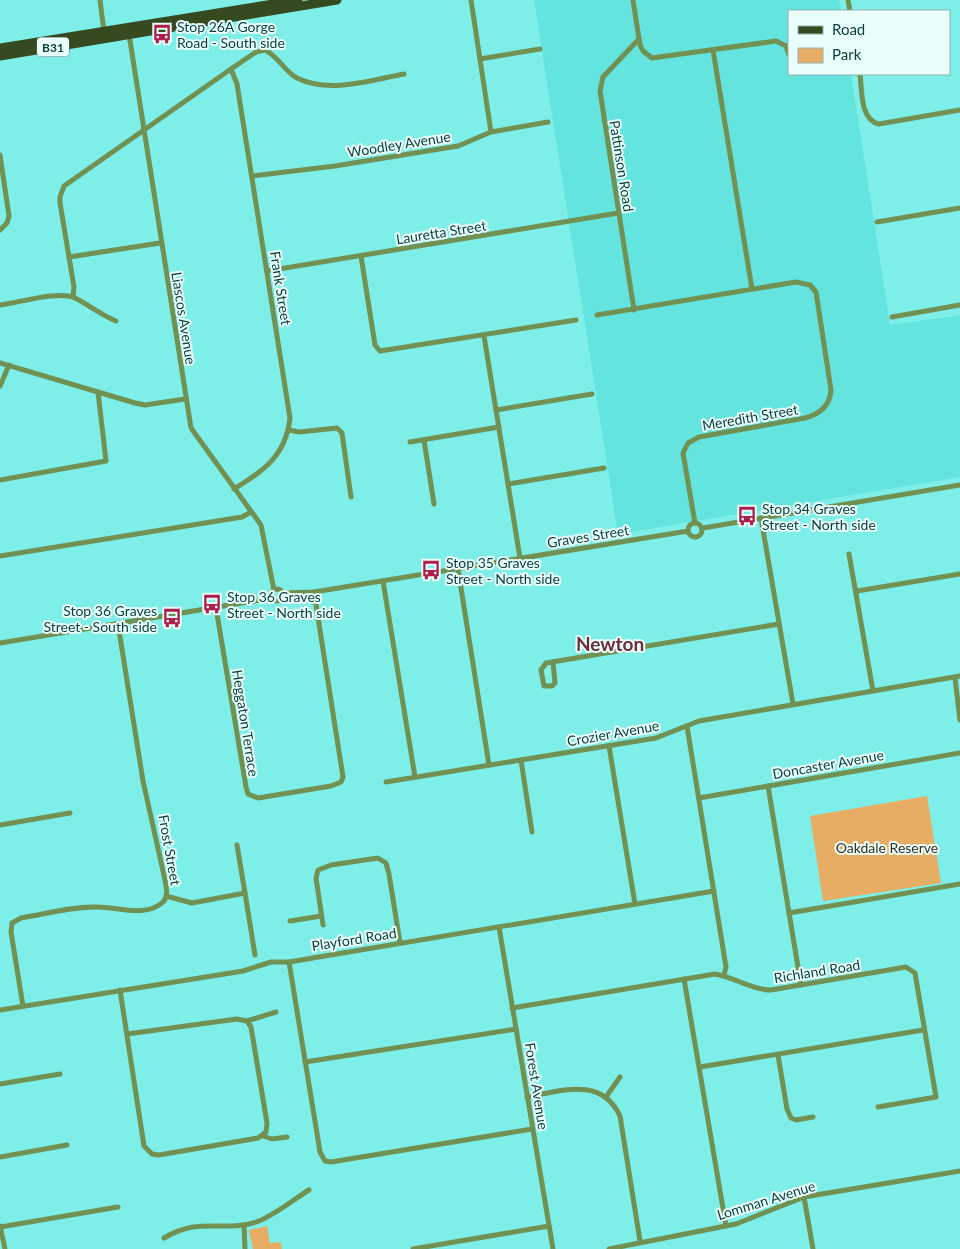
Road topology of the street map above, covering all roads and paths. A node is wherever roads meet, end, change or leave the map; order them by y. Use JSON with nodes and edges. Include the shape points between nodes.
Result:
{"nodes":[{"id":1,"x":100,"y":0,"type":"edge"},
{"id":2,"x":298,"y":0,"type":"edge"},
{"id":3,"x":337,"y":0,"type":"edge"},
{"id":4,"x":471,"y":0,"type":"edge"},
{"id":5,"x":633,"y":0,"type":"edge"},
{"id":6,"x":129,"y":31,"type":"junction"},
{"id":7,"x":105,"y":35,"type":"junction"},
{"id":8,"x":639,"y":39,"type":"junction"},
{"id":9,"x":0,"y":48,"type":"edge"},
{"id":10,"x":540,"y":49,"type":"dead end"},
{"id":11,"x":713,"y":50,"type":"junction"},
{"id":12,"x":788,"y":52,"type":"edge"},
{"id":13,"x":0,"y":56,"type":"edge"},
{"id":14,"x":480,"y":59,"type":"junction"},
{"id":15,"x":231,"y":69,"type":"junction"},
{"id":16,"x":404,"y":74,"type":"dead end"},
{"id":17,"x":860,"y":75,"type":"edge"},
{"id":18,"x":960,"y":110,"type":"edge"},
{"id":19,"x":548,"y":122,"type":"dead end"},
{"id":20,"x":145,"y":131,"type":"junction"},
{"id":21,"x":491,"y":132,"type":"junction"},
{"id":22,"x":0,"y":155,"type":"edge"},
{"id":23,"x":252,"y":176,"type":"junction"},
{"id":24,"x":960,"y":208,"type":"edge"},
{"id":25,"x":618,"y":213,"type":"junction"},
{"id":26,"x":877,"y":222,"type":"dead end"},
{"id":27,"x":0,"y":230,"type":"edge"},
{"id":28,"x":160,"y":243,"type":"junction"},
{"id":29,"x":361,"y":256,"type":"junction"},
{"id":30,"x":69,"y":257,"type":"junction"},
{"id":31,"x":267,"y":271,"type":"junction"},
{"id":32,"x":752,"y":289,"type":"junction"},
{"id":33,"x":73,"y":297,"type":"junction"},
{"id":34,"x":0,"y":305,"type":"edge"},
{"id":35,"x":960,"y":305,"type":"edge"},
{"id":36,"x":634,"y":310,"type":"junction"},
{"id":37,"x":597,"y":315,"type":"dead end"},
{"id":38,"x":892,"y":317,"type":"dead end"},
{"id":39,"x":576,"y":320,"type":"dead end"},
{"id":40,"x":116,"y":321,"type":"dead end"},
{"id":41,"x":484,"y":336,"type":"junction"},
{"id":42,"x":0,"y":363,"type":"edge"},
{"id":43,"x":9,"y":365,"type":"junction"},
{"id":44,"x":0,"y":386,"type":"edge"},
{"id":45,"x":98,"y":392,"type":"junction"},
{"id":46,"x":592,"y":394,"type":"dead end"},
{"id":47,"x":185,"y":399,"type":"junction"},
{"id":48,"x":496,"y":410,"type":"junction"},
{"id":49,"x":499,"y":427,"type":"junction"},
{"id":50,"x":289,"y":430,"type":"junction"},
{"id":51,"x":424,"y":440,"type":"junction"},
{"id":52,"x":410,"y":442,"type":"dead end"},
{"id":53,"x":604,"y":468,"type":"dead end"},
{"id":54,"x":0,"y":480,"type":"edge"},
{"id":55,"x":508,"y":484,"type":"junction"},
{"id":56,"x":960,"y":485,"type":"edge"},
{"id":57,"x":234,"y":490,"type":"junction"},
{"id":58,"x":352,"y":497,"type":"dead end"},
{"id":59,"x":434,"y":504,"type":"dead end"},
{"id":60,"x":251,"y":512,"type":"junction"},
{"id":61,"x":762,"y":518,"type":"junction"},
{"id":62,"x":694,"y":522,"type":"junction"},
{"id":63,"x":702,"y":528,"type":"junction"},
{"id":64,"x":688,"y":531,"type":"junction"},
{"id":65,"x":849,"y":554,"type":"dead end"},
{"id":66,"x":0,"y":556,"type":"edge"},
{"id":67,"x":520,"y":558,"type":"junction"},
{"id":68,"x":458,"y":569,"type":"junction"},
{"id":69,"x":960,"y":574,"type":"edge"},
{"id":70,"x":383,"y":581,"type":"junction"},
{"id":71,"x":274,"y":590,"type":"junction"},
{"id":72,"x":857,"y":591,"type":"junction"},
{"id":73,"x":314,"y":592,"type":"junction"},
{"id":74,"x":283,"y":593,"type":"junction"},
{"id":75,"x":272,"y":598,"type":"junction"},
{"id":76,"x":216,"y":608,"type":"junction"},
{"id":77,"x":118,"y":624,"type":"junction"},
{"id":78,"x":779,"y":624,"type":"junction"},
{"id":79,"x":0,"y":643,"type":"edge"},
{"id":80,"x":553,"y":662,"type":"junction"},
{"id":81,"x":957,"y":677,"type":"edge"},
{"id":82,"x":873,"y":691,"type":"junction"},
{"id":83,"x":794,"y":704,"type":"junction"},
{"id":84,"x":960,"y":720,"type":"edge"},
{"id":85,"x":687,"y":726,"type":"junction"},
{"id":86,"x":609,"y":746,"type":"junction"},
{"id":87,"x":960,"y":753,"type":"edge"},
{"id":88,"x":521,"y":760,"type":"junction"},
{"id":89,"x":489,"y":765,"type":"junction"},
{"id":90,"x":415,"y":776,"type":"junction"},
{"id":91,"x":386,"y":782,"type":"dead end"},
{"id":92,"x":768,"y":786,"type":"junction"},
{"id":93,"x":699,"y":798,"type":"junction"},
{"id":94,"x":70,"y":813,"type":"dead end"},
{"id":95,"x":0,"y":825,"type":"edge"},
{"id":96,"x":532,"y":832,"type":"dead end"},
{"id":97,"x":237,"y":845,"type":"dead end"},
{"id":98,"x":960,"y":884,"type":"edge"},
{"id":99,"x":714,"y":891,"type":"junction"},
{"id":100,"x":244,"y":893,"type":"junction"},
{"id":101,"x":166,"y":896,"type":"junction"},
{"id":102,"x":635,"y":904,"type":"junction"},
{"id":103,"x":789,"y":913,"type":"junction"},
{"id":104,"x":321,"y":916,"type":"junction"},
{"id":105,"x":290,"y":921,"type":"dead end"},
{"id":106,"x":323,"y":925,"type":"dead end"},
{"id":107,"x":499,"y":927,"type":"junction"},
{"id":108,"x":400,"y":943,"type":"junction"},
{"id":109,"x":255,"y":955,"type":"dead end"},
{"id":110,"x":289,"y":962,"type":"junction"},
{"id":111,"x":724,"y":975,"type":"junction"},
{"id":112,"x":684,"y":979,"type":"junction"},
{"id":113,"x":801,"y":985,"type":"junction"},
{"id":114,"x":120,"y":990,"type":"junction"},
{"id":115,"x":23,"y":1006,"type":"junction"},
{"id":116,"x":512,"y":1008,"type":"junction"},
{"id":117,"x":0,"y":1010,"type":"edge"},
{"id":118,"x":276,"y":1012,"type":"dead end"},
{"id":119,"x":247,"y":1021,"type":"junction"},
{"id":120,"x":516,"y":1029,"type":"junction"},
{"id":121,"x":923,"y":1030,"type":"junction"},
{"id":122,"x":127,"y":1034,"type":"junction"},
{"id":123,"x":778,"y":1055,"type":"junction"},
{"id":124,"x":305,"y":1062,"type":"junction"},
{"id":125,"x":700,"y":1067,"type":"junction"},
{"id":126,"x":60,"y":1074,"type":"dead end"},
{"id":127,"x":620,"y":1077,"type":"dead end"},
{"id":128,"x":0,"y":1084,"type":"edge"},
{"id":129,"x":527,"y":1097,"type":"junction"},
{"id":130,"x":606,"y":1097,"type":"junction"},
{"id":131,"x":878,"y":1107,"type":"dead end"},
{"id":132,"x":813,"y":1117,"type":"dead end"},
{"id":133,"x":532,"y":1129,"type":"junction"},
{"id":134,"x":263,"y":1136,"type":"junction"},
{"id":135,"x":287,"y":1137,"type":"dead end"},
{"id":136,"x":67,"y":1145,"type":"dead end"},
{"id":137,"x":0,"y":1157,"type":"edge"},
{"id":138,"x":960,"y":1171,"type":"edge"},
{"id":139,"x":309,"y":1190,"type":"dead end"},
{"id":140,"x":804,"y":1197,"type":"junction"},
{"id":141,"x":118,"y":1207,"type":"dead end"},
{"id":142,"x":244,"y":1225,"type":"junction"},
{"id":143,"x":0,"y":1226,"type":"edge"},
{"id":144,"x":549,"y":1226,"type":"junction"},
{"id":145,"x":726,"y":1226,"type":"junction"},
{"id":146,"x":164,"y":1238,"type":"dead end"},
{"id":147,"x":640,"y":1241,"type":"junction"},
{"id":148,"x":5,"y":1249,"type":"edge"},
{"id":149,"x":245,"y":1249,"type":"edge"},
{"id":150,"x":413,"y":1249,"type":"edge"},
{"id":151,"x":553,"y":1249,"type":"edge"},
{"id":152,"x":609,"y":1249,"type":"edge"},
{"id":153,"x":813,"y":1249,"type":"edge"}],
"edges":[{"from":1,"to":7,"type":"street"},
{"from":2,"to":6,"type":"main road","number":"B31"},
{"from":3,"to":6,"type":"main road","number":"B31"},
{"from":4,"to":14,"type":"street"},
{"from":5,"to":8,"type":"street"},
{"from":6,"to":7,"type":"main road","number":"B31"},
{"from":6,"to":20,"type":"street","name":"Liascos Avenue"},
{"from":7,"to":9,"type":"main road","number":"B31"},
{"from":7,"to":13,"type":"main road","number":"B31"},
{"from":8,"to":11,"type":"street","via":[[643,51],[652,58]]},
{"from":8,"to":25,"type":"street","name":"Pattinson Road","via":[[603,77],[600,85]]},
{"from":10,"to":14,"type":"street"},
{"from":11,"to":12,"type":"street","via":[[776,41],[786,46]]},
{"from":11,"to":32,"type":"street"},
{"from":14,"to":21,"type":"street"},
{"from":15,"to":16,"type":"street","via":[[256,52],[266,50],[288,72],[317,83],[344,84]]},
{"from":15,"to":20,"type":"street"},
{"from":15,"to":23,"type":"street","name":"Frank Street","via":[[237,84]]},
{"from":17,"to":18,"type":"street","via":[[866,116],[871,122],[879,124]]},
{"from":19,"to":21,"type":"street","name":"Woodley Avenue"},
{"from":20,"to":28,"type":"street","name":"Liascos Avenue"},
{"from":20,"to":30,"type":"street","via":[[67,183],[61,191],[60,204]]},
{"from":21,"to":23,"type":"street","name":"Woodley Avenue","via":[[458,146]]},
{"from":22,"to":27,"type":"street","via":[[8,205],[7,223]]},
{"from":23,"to":31,"type":"street","name":"Frank Street"},
{"from":24,"to":26,"type":"street"},
{"from":25,"to":29,"type":"street","name":"Lauretta Street"},
{"from":25,"to":36,"type":"street","name":"Pattinson Road"},
{"from":28,"to":30,"type":"street"},
{"from":28,"to":47,"type":"street","name":"Liascos Avenue"},
{"from":29,"to":31,"type":"street","name":"Lauretta Street"},
{"from":29,"to":41,"type":"street","via":[[375,345],[380,351]]},
{"from":30,"to":33,"type":"street"},
{"from":31,"to":50,"type":"street","name":"Frank Street","via":[[290,418]]},
{"from":32,"to":36,"type":"street"},
{"from":32,"to":62,"type":"street","name":"Meredith Street","via":[[796,282],[806,283],[816,292],[831,390],[827,404],[806,418],[699,437],[688,443],[683,452]]},
{"from":33,"to":34,"type":"street","via":[[59,296]]},
{"from":33,"to":40,"type":"street"},
{"from":35,"to":38,"type":"street"},
{"from":36,"to":37,"type":"street"},
{"from":39,"to":41,"type":"street"},
{"from":41,"to":48,"type":"street"},
{"from":42,"to":43,"type":"street"},
{"from":43,"to":44,"type":"street"},
{"from":43,"to":45,"type":"street"},
{"from":45,"to":47,"type":"street","via":[[145,405]]},
{"from":45,"to":54,"type":"street","via":[[106,462]]},
{"from":46,"to":48,"type":"street"},
{"from":47,"to":57,"type":"street","name":"Liascos Avenue","via":[[195,435]]},
{"from":48,"to":49,"type":"street"},
{"from":49,"to":51,"type":"street"},
{"from":49,"to":55,"type":"street"},
{"from":50,"to":57,"type":"street","name":"Frank Street","via":[[271,464]]},
{"from":50,"to":58,"type":"street","via":[[337,428],[342,433]]},
{"from":51,"to":52,"type":"street"},
{"from":51,"to":59,"type":"street"},
{"from":53,"to":55,"type":"street"},
{"from":55,"to":67,"type":"street"},
{"from":56,"to":61,"type":"street"},
{"from":57,"to":60,"type":"street","name":"Liascos Avenue"},
{"from":60,"to":66,"type":"street","via":[[242,517]]},
{"from":60,"to":71,"type":"street","name":"Liascos Avenue","via":[[263,531]]},
{"from":61,"to":63,"type":"street"},
{"from":61,"to":78,"type":"street"},
{"from":62,"to":63,"type":"street"},
{"from":62,"to":64,"type":"street"},
{"from":63,"to":64,"type":"street","via":[[698,536]]},
{"from":64,"to":67,"type":"street","name":"Graves Street"},
{"from":65,"to":72,"type":"street"},
{"from":67,"to":68,"type":"street","name":"Graves Street"},
{"from":68,"to":70,"type":"street","name":"Graves Street"},
{"from":68,"to":89,"type":"street"},
{"from":69,"to":72,"type":"street"},
{"from":70,"to":73,"type":"street","name":"Graves Street"},
{"from":70,"to":90,"type":"street"},
{"from":71,"to":74,"type":"street","via":[[279,589]]},
{"from":71,"to":75,"type":"street"},
{"from":72,"to":82,"type":"street"},
{"from":73,"to":74,"type":"street","name":"Graves Street"},
{"from":73,"to":76,"type":"street","name":"Heggaton Terrace","via":[[343,777],[341,782],[331,786],[258,798],[248,794],[246,787]]},
{"from":74,"to":75,"type":"street","via":[[280,600]]},
{"from":75,"to":76,"type":"street"},
{"from":76,"to":77,"type":"street"},
{"from":77,"to":79,"type":"street"},
{"from":77,"to":101,"type":"street","name":"Frost Street","via":[[143,781],[152,811]]},
{"from":78,"to":80,"type":"street"},
{"from":78,"to":83,"type":"street"},
{"from":80,"to":80,"type":"street","via":[[543,665],[544,686],[555,683]]},
{"from":81,"to":82,"type":"street","name":"Crozier Avenue"},
{"from":81,"to":84,"type":"street"},
{"from":82,"to":83,"type":"street","name":"Crozier Avenue"},
{"from":83,"to":85,"type":"street","name":"Crozier Avenue"},
{"from":85,"to":86,"type":"street","name":"Crozier Avenue","via":[[656,738]]},
{"from":85,"to":93,"type":"street"},
{"from":86,"to":88,"type":"street","name":"Crozier Avenue"},
{"from":86,"to":102,"type":"street"},
{"from":87,"to":92,"type":"street","name":"Doncaster Avenue"},
{"from":88,"to":89,"type":"street","name":"Crozier Avenue"},
{"from":88,"to":96,"type":"street"},
{"from":89,"to":90,"type":"street","name":"Crozier Avenue"},
{"from":90,"to":91,"type":"street","name":"Crozier Avenue"},
{"from":92,"to":93,"type":"street","name":"Doncaster Avenue"},
{"from":92,"to":103,"type":"street"},
{"from":93,"to":99,"type":"street"},
{"from":94,"to":95,"type":"street"},
{"from":97,"to":100,"type":"street"},
{"from":98,"to":103,"type":"street"},
{"from":99,"to":102,"type":"street","name":"Playford Road"},
{"from":99,"to":111,"type":"street","via":[[726,967]]},
{"from":100,"to":101,"type":"street","via":[[192,903]]},
{"from":100,"to":109,"type":"street"},
{"from":101,"to":115,"type":"street","name":"Frost Street","via":[[156,906],[136,910],[96,906],[21,918],[12,923]]},
{"from":102,"to":107,"type":"street","name":"Playford Road"},
{"from":103,"to":113,"type":"street"},
{"from":104,"to":105,"type":"street"},
{"from":104,"to":106,"type":"street"},
{"from":104,"to":108,"type":"street","via":[[316,878],[318,870],[378,858],[383,860],[389,874]]},
{"from":107,"to":108,"type":"street","name":"Playford Road"},
{"from":107,"to":116,"type":"street","name":"Forest Avenue"},
{"from":108,"to":110,"type":"street","name":"Playford Road"},
{"from":110,"to":114,"type":"street","name":"Playford Road","via":[[272,962],[243,971]]},
{"from":110,"to":124,"type":"street"},
{"from":111,"to":112,"type":"street","name":"Richland Road"},
{"from":111,"to":113,"type":"street","name":"Richland Road","via":[[765,990]]},
{"from":112,"to":116,"type":"street","name":"Richland Road"},
{"from":112,"to":125,"type":"street"},
{"from":113,"to":121,"type":"street","name":"Richland Road","via":[[906,967],[915,973]]},
{"from":114,"to":115,"type":"street","name":"Playford Road"},
{"from":114,"to":122,"type":"street"},
{"from":115,"to":117,"type":"street","name":"Playford Road"},
{"from":116,"to":120,"type":"street","name":"Forest Avenue"},
{"from":118,"to":119,"type":"street"},
{"from":119,"to":122,"type":"street"},
{"from":119,"to":134,"type":"street","via":[[251,1027],[267,1123]]},
{"from":120,"to":124,"type":"street"},
{"from":120,"to":129,"type":"street","name":"Forest Avenue"},
{"from":121,"to":123,"type":"street"},
{"from":121,"to":131,"type":"street","name":"Richland Road","via":[[936,1096]]},
{"from":122,"to":134,"type":"street","via":[[144,1146],[152,1154]]},
{"from":123,"to":125,"type":"street"},
{"from":123,"to":132,"type":"street","via":[[791,1118]]},
{"from":124,"to":133,"type":"street","via":[[320,1152],[326,1161]]},
{"from":125,"to":145,"type":"street"},
{"from":126,"to":128,"type":"street"},
{"from":127,"to":130,"type":"street"},
{"from":129,"to":130,"type":"street","via":[[584,1089]]},
{"from":129,"to":133,"type":"street","name":"Forest Avenue"},
{"from":130,"to":147,"type":"street","via":[[620,1116]]},
{"from":133,"to":144,"type":"street","name":"Forest Avenue"},
{"from":134,"to":135,"type":"street","via":[[272,1139]]},
{"from":136,"to":137,"type":"street"},
{"from":138,"to":140,"type":"street","name":"Lomman Avenue"},
{"from":139,"to":142,"type":"street","via":[[257,1222]]},
{"from":140,"to":145,"type":"street","name":"Lomman Avenue"},
{"from":140,"to":153,"type":"street"},
{"from":141,"to":143,"type":"street"},
{"from":142,"to":146,"type":"street","via":[[205,1224],[180,1228]]},
{"from":142,"to":149,"type":"street"},
{"from":143,"to":148,"type":"street"},
{"from":144,"to":150,"type":"street"},
{"from":144,"to":151,"type":"street","name":"Forest Avenue"},
{"from":145,"to":147,"type":"street","name":"Lomman Avenue"},
{"from":147,"to":152,"type":"street","name":"Lomman Avenue"}]}
